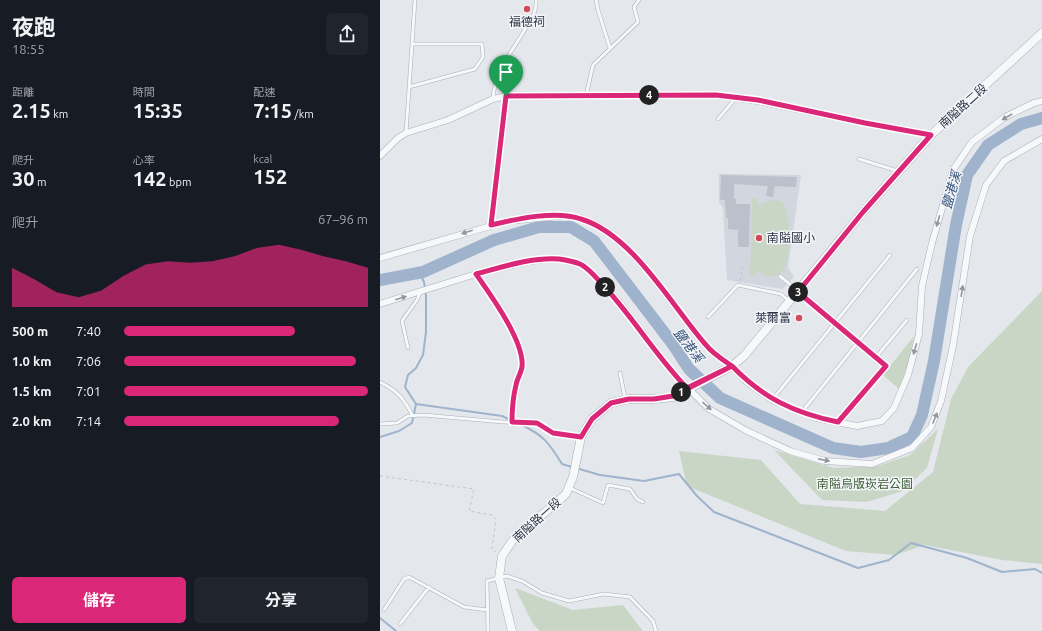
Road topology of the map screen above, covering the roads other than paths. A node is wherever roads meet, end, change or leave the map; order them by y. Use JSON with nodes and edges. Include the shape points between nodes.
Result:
{"nodes":[{"id":1,"x":415,"y":0,"type":"edge"},
{"id":2,"x":536,"y":0,"type":"edge"},
{"id":3,"x":596,"y":0,"type":"edge"},
{"id":4,"x":639,"y":0,"type":"edge"},
{"id":5,"x":1042,"y":33,"type":"edge"},
{"id":6,"x":412,"y":44,"type":"junction"},
{"id":7,"x":610,"y":48,"type":"junction"},
{"id":8,"x":409,"y":87,"type":"junction"},
{"id":9,"x":506,"y":96,"type":"junction"},
{"id":10,"x":586,"y":96,"type":"junction"},
{"id":11,"x":736,"y":97,"type":"junction"},
{"id":12,"x":493,"y":99,"type":"junction"},
{"id":13,"x":1042,"y":101,"type":"edge"},
{"id":14,"x":718,"y":119,"type":"dead end"},
{"id":15,"x":406,"y":133,"type":"junction"},
{"id":16,"x":931,"y":135,"type":"junction"},
{"id":17,"x":1042,"y":139,"type":"edge"},
{"id":18,"x":380,"y":156,"type":"edge"},
{"id":19,"x":859,"y":159,"type":"dead end"},
{"id":20,"x":898,"y":171,"type":"junction"},
{"id":21,"x":491,"y":225,"type":"junction"},
{"id":22,"x":890,"y":255,"type":"dead end"},
{"id":23,"x":380,"y":258,"type":"edge"},
{"id":24,"x":917,"y":269,"type":"dead end"},
{"id":25,"x":476,"y":274,"type":"junction"},
{"id":26,"x":780,"y":276,"type":"dead end"},
{"id":27,"x":422,"y":291,"type":"junction"},
{"id":28,"x":798,"y":292,"type":"junction"},
{"id":29,"x":790,"y":301,"type":"junction"},
{"id":30,"x":380,"y":304,"type":"edge"},
{"id":31,"x":708,"y":317,"type":"dead end"},
{"id":32,"x":907,"y":320,"type":"dead end"},
{"id":33,"x":835,"y":323,"type":"junction"},
{"id":34,"x":857,"y":342,"type":"junction"},
{"id":35,"x":408,"y":348,"type":"dead end"},
{"id":36,"x":876,"y":357,"type":"junction"},
{"id":37,"x":732,"y":366,"type":"junction"},
{"id":38,"x":620,"y":373,"type":"dead end"},
{"id":39,"x":380,"y":382,"type":"edge"},
{"id":40,"x":687,"y":388,"type":"junction"},
{"id":41,"x":625,"y":400,"type":"junction"},
{"id":42,"x":772,"y":400,"type":"junction"},
{"id":43,"x":805,"y":408,"type":"dead end"},
{"id":44,"x":413,"y":416,"type":"junction"},
{"id":45,"x":512,"y":422,"type":"junction"},
{"id":46,"x":838,"y":422,"type":"junction"},
{"id":47,"x":380,"y":424,"type":"edge"},
{"id":48,"x":581,"y":437,"type":"junction"},
{"id":49,"x":569,"y":487,"type":"junction"},
{"id":50,"x":643,"y":502,"type":"dead end"},
{"id":51,"x":499,"y":578,"type":"junction"},
{"id":52,"x":429,"y":588,"type":"junction"},
{"id":53,"x":384,"y":610,"type":"dead end"},
{"id":54,"x":488,"y":610,"type":"junction"},
{"id":55,"x":400,"y":624,"type":"dead end"},
{"id":56,"x":488,"y":631,"type":"edge"},
{"id":57,"x":512,"y":631,"type":"edge"},
{"id":58,"x":656,"y":631,"type":"edge"}],
"edges":[{"from":1,"to":6,"type":"lane"},
{"from":2,"to":12,"type":"lane","via":[[532,19],[498,73]]},
{"from":3,"to":7,"type":"lane"},
{"from":4,"to":7,"type":"lane","via":[[634,7],[638,22]]},
{"from":5,"to":16,"type":"street","name":"南隘路二段"},
{"from":6,"to":8,"type":"lane"},
{"from":6,"to":8,"type":"lane","via":[[482,44],[483,57],[475,69]]},
{"from":7,"to":10,"type":"lane","via":[[593,65]]},
{"from":8,"to":15,"type":"lane"},
{"from":9,"to":10,"type":"street"},
{"from":9,"to":12,"type":"street"},
{"from":9,"to":21,"type":"lane"},
{"from":10,"to":11,"type":"street","via":[[679,94]]},
{"from":11,"to":14,"type":"lane"},
{"from":11,"to":16,"type":"street"},
{"from":12,"to":15,"type":"street","via":[[448,120]]},
{"from":13,"to":46,"type":"street","one_way":true,"via":[[1005,117],[972,142],[953,170],[922,286],[919,334],[908,375],[894,408],[882,421],[857,426]]},
{"from":15,"to":18,"type":"street"},
{"from":16,"to":20,"type":"street","name":"南隘路二段"},
{"from":40,"to":17,"type":"street","one_way":true,"via":[[709,409],[747,431],[790,451],[825,461],[872,464],[912,448],[931,427],[942,401],[970,236],[986,185],[1004,161]]},
{"from":19,"to":20,"type":"lane"},
{"from":20,"to":28,"type":"street","name":"南隘路二段"},
{"from":21,"to":23,"type":"street","one_way":true},
{"from":21,"to":37,"type":"street","via":[[527,218],[562,216],[580,218],[597,225],[628,248],[707,347]]},
{"from":22,"to":33,"type":"lane"},
{"from":24,"to":34,"type":"lane"},
{"from":25,"to":27,"type":"street"},
{"from":25,"to":40,"type":"street","via":[[546,259],[561,259],[581,264],[620,303]]},
{"from":25,"to":45,"type":"lane","via":[[493,298],[520,349],[522,367],[512,405]]},
{"from":26,"to":28,"type":"lane"},
{"from":30,"to":27,"type":"street","one_way":true},
{"from":27,"to":35,"type":"lane","via":[[402,322]]},
{"from":28,"to":29,"type":"street","name":"南隘路二段"},
{"from":28,"to":33,"type":"lane"},
{"from":29,"to":31,"type":"lane","via":[[781,294],[738,285]]},
{"from":29,"to":37,"type":"street","name":"南隘路二段","via":[[744,356]]},
{"from":32,"to":36,"type":"lane"},
{"from":33,"to":34,"type":"lane"},
{"from":33,"to":42,"type":"lane"},
{"from":34,"to":36,"type":"lane"},
{"from":34,"to":43,"type":"lane"},
{"from":36,"to":46,"type":"lane","via":[[886,366]]},
{"from":37,"to":40,"type":"street","name":"南隘路二段"},
{"from":37,"to":42,"type":"street","via":[[747,382]]},
{"from":38,"to":41,"type":"lane"},
{"from":39,"to":44,"type":"lane","via":[[398,392]]},
{"from":40,"to":41,"type":"street","name":"南隘路一段","via":[[673,396]]},
{"from":41,"to":48,"type":"street","name":"南隘路一段","via":[[611,403],[592,419]]},
{"from":42,"to":46,"type":"street","via":[[816,418]]},
{"from":44,"to":45,"type":"lane"},
{"from":44,"to":47,"type":"lane","via":[[408,416],[397,423]]},
{"from":45,"to":48,"type":"lane","via":[[537,423],[553,433]]},
{"from":48,"to":49,"type":"street","name":"南隘路一段"},
{"from":49,"to":50,"type":"lane","via":[[603,503],[608,485],[630,489],[637,499]]},
{"from":49,"to":51,"type":"street","name":"南隘路一段","via":[[566,494],[512,540],[502,556]]},
{"from":51,"to":54,"type":"lane","via":[[487,581]]},
{"from":51,"to":57,"type":"street","name":"南隘路一段"},
{"from":51,"to":58,"type":"lane","via":[[507,576],[522,580],[542,593],[569,601],[604,594],[630,597],[653,621]]},
{"from":52,"to":53,"type":"lane","via":[[409,577],[404,579]]},
{"from":52,"to":54,"type":"lane","via":[[464,607]]},
{"from":52,"to":55,"type":"lane"},
{"from":54,"to":56,"type":"lane"}]}
